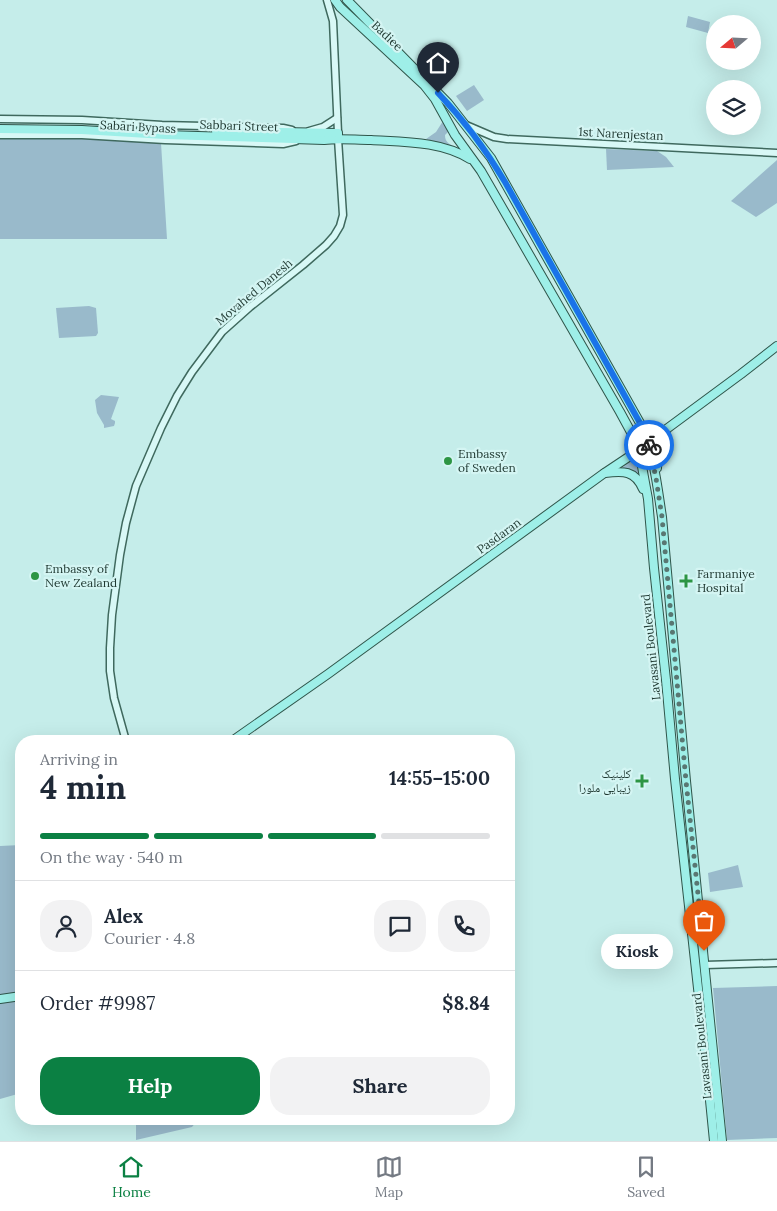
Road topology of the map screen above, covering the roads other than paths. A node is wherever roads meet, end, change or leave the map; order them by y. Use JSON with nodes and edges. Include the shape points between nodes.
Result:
{"nodes":[{"id":1,"x":327,"y":0,"type":"edge"},
{"id":2,"x":335,"y":0,"type":"edge"},
{"id":3,"x":348,"y":1,"type":"edge"},
{"id":4,"x":337,"y":118,"type":"junction"},
{"id":5,"x":0,"y":119,"type":"edge"},
{"id":6,"x":0,"y":125,"type":"edge"},
{"id":7,"x":466,"y":125,"type":"junction"},
{"id":8,"x":0,"y":130,"type":"edge"},
{"id":9,"x":0,"y":135,"type":"edge"},
{"id":10,"x":305,"y":135,"type":"junction"},
{"id":11,"x":338,"y":136,"type":"junction"},
{"id":12,"x":777,"y":153,"type":"edge"},
{"id":13,"x":474,"y":162,"type":"junction"},
{"id":14,"x":572,"y":302,"type":"junction"},
{"id":15,"x":560,"y":308,"type":"junction"},
{"id":16,"x":777,"y":346,"type":"edge"},
{"id":17,"x":668,"y":428,"type":"junction"},
{"id":18,"x":648,"y":442,"type":"junction"},
{"id":19,"x":638,"y":450,"type":"junction"},
{"id":20,"x":603,"y":474,"type":"junction"},
{"id":21,"x":656,"y":478,"type":"junction"},
{"id":22,"x":648,"y":499,"type":"junction"},
{"id":23,"x":675,"y":650,"type":"junction"},
{"id":24,"x":663,"y":651,"type":"junction"},
{"id":25,"x":124,"y":735,"type":"edge"},
{"id":26,"x":241,"y":735,"type":"edge"},
{"id":27,"x":777,"y":963,"type":"edge"},
{"id":28,"x":705,"y":965,"type":"junction"},
{"id":29,"x":15,"y":997,"type":"edge"},
{"id":30,"x":0,"y":999,"type":"edge"},
{"id":31,"x":714,"y":1141,"type":"edge"},
{"id":32,"x":722,"y":1141,"type":"edge"}],
"edges":[{"from":1,"to":4,"type":"main road","name":"Movahed Danesh","via":[[333,21]]},
{"from":2,"to":13,"type":"main road","name":"Badiee","via":[[430,92]]},
{"from":3,"to":7,"type":"main road","name":"Lavasani Boulevard"},
{"from":4,"to":10,"type":"main road"},
{"from":4,"to":11,"type":"main road","name":"Movahed Danesh"},
{"from":5,"to":10,"type":"main road","name":"Sabāri Bypass","via":[[283,128]]},
{"from":6,"to":10,"type":"main road","name":"Sabbari Street","via":[[82,125]]},
{"from":7,"to":12,"type":"main road","name":"1st Narenjestan","via":[[507,139]]},
{"from":7,"to":14,"type":"main road","name":"Lavasani Boulevard","via":[[491,158]]},
{"from":8,"to":10,"type":"main road","name":"Sabbari Street"},
{"from":9,"to":10,"type":"main road","name":"Sabāri Bypass","via":[[82,135],[282,144]]},
{"from":10,"to":11,"type":"main road","name":"Sabbari Street","via":[[324,140]]},
{"from":11,"to":13,"type":"main road","name":"Sabbari Street","via":[[435,146],[462,154]]},
{"from":11,"to":25,"type":"main road","name":"Movahed Danesh","via":[[343,215],[340,226],[334,236],[303,265],[222,332],[177,396],[136,486],[117,575],[110,648],[114,698]]},
{"from":13,"to":15,"type":"main road","name":"Badiee"},
{"from":14,"to":15,"type":"main road","via":[[568,308]]},
{"from":14,"to":18,"type":"main road","name":"Lavasani Boulevard"},
{"from":15,"to":19,"type":"main road","name":"Lavasani Boulevard","via":[[620,412]]},
{"from":16,"to":17,"type":"main road","name":"Pasdaran"},
{"from":17,"to":18,"type":"main road","name":"Pasdaran"},
{"from":17,"to":21,"type":"main road","via":[[659,446]]},
{"from":18,"to":19,"type":"main road","name":"Pasdaran"},
{"from":18,"to":21,"type":"main road","name":"Lavasani Boulevard"},
{"from":19,"to":20,"type":"main road","name":"Pasdaran"},
{"from":19,"to":22,"type":"main road","name":"Lavasani Boulevard"},
{"from":20,"to":22,"type":"main road","via":[[625,472],[634,476],[639,479]]},
{"from":20,"to":26,"type":"main road","name":"Pasdaran"},
{"from":21,"to":23,"type":"main road","name":"Lavasani Boulevard"},
{"from":22,"to":24,"type":"main road","name":"Lavasani Boulevard"},
{"from":23,"to":24,"type":"main road","via":[[668,645]]},
{"from":23,"to":28,"type":"main road","name":"Lavasani Boulevard"},
{"from":24,"to":31,"type":"main road","name":"Lavasani Boulevard"},
{"from":27,"to":28,"type":"main road"},
{"from":28,"to":32,"type":"main road","name":"Lavasani Boulevard"},
{"from":29,"to":30,"type":"main road"}]}
